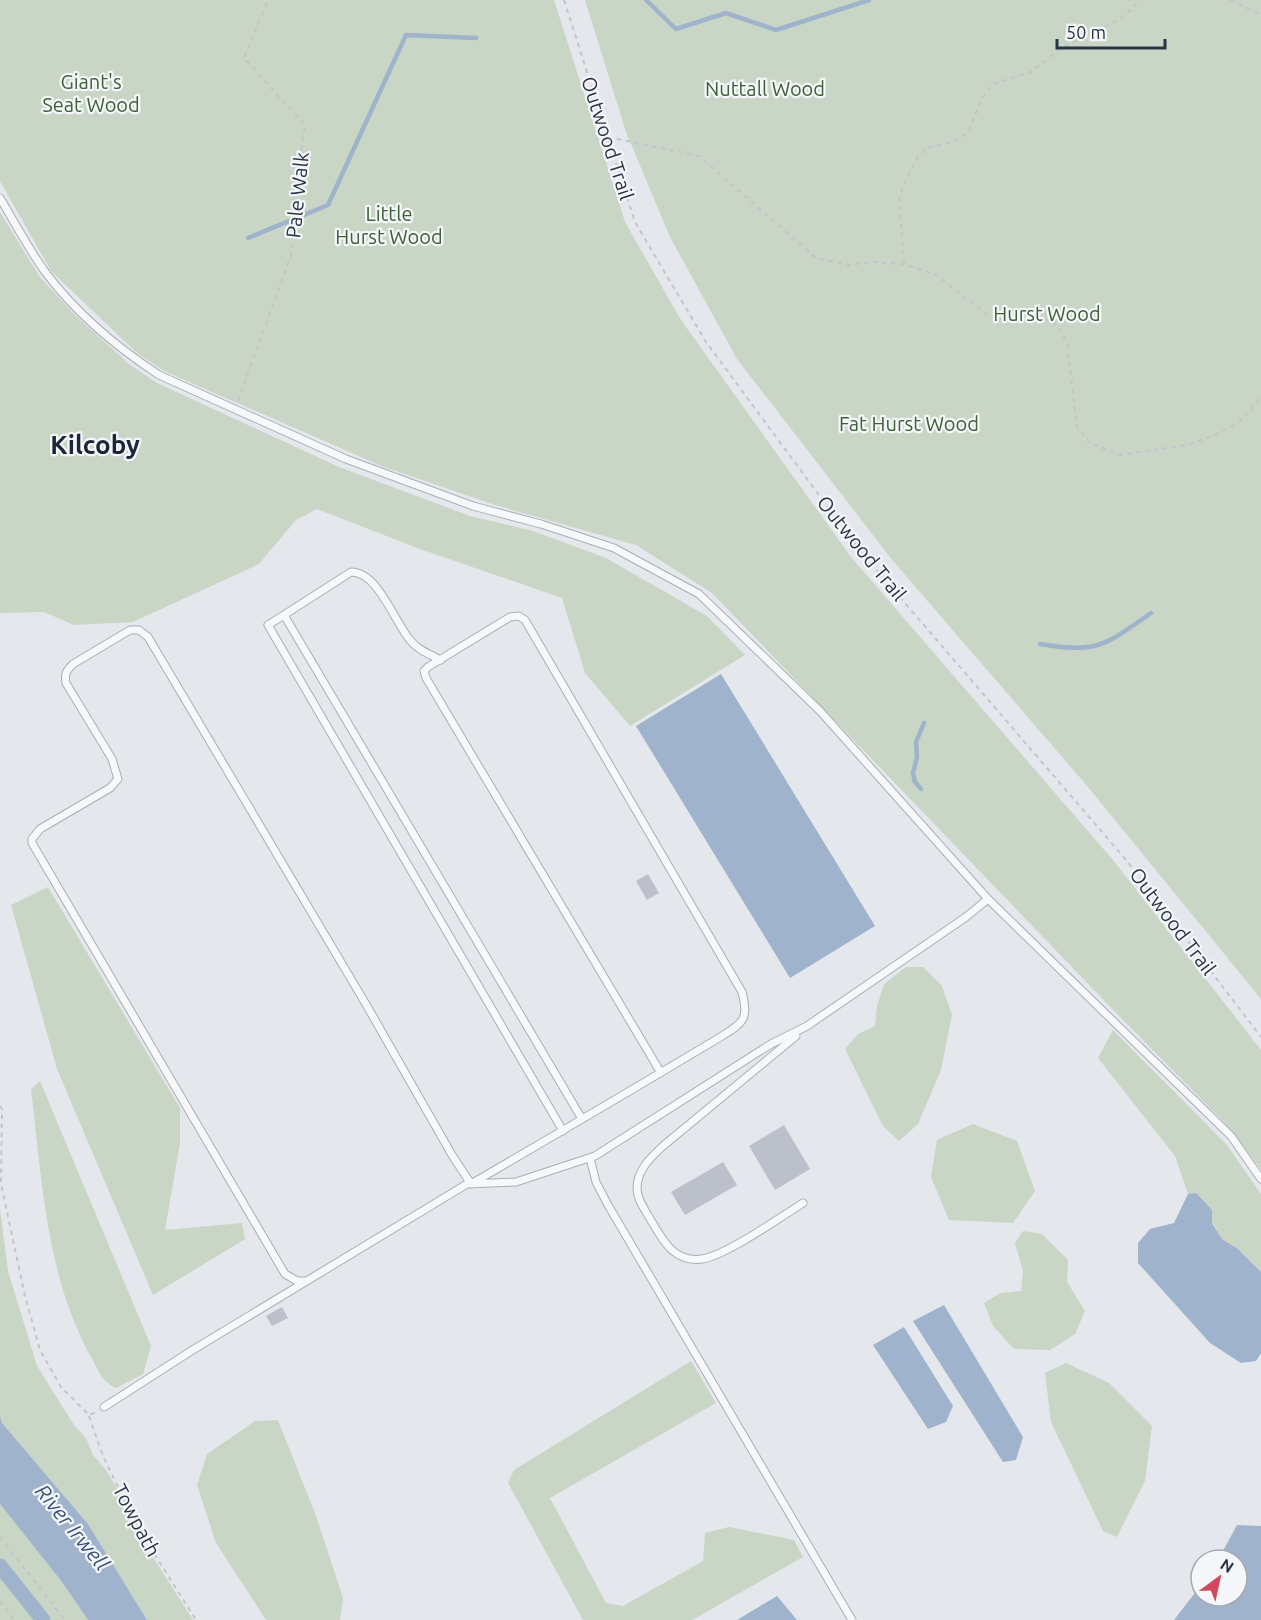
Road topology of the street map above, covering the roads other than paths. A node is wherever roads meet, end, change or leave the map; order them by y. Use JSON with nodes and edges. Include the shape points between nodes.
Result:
{"nodes":[{"id":1,"x":0,"y":198,"type":"edge"},
{"id":2,"x":284,"y":615,"type":"junction"},
{"id":3,"x":441,"y":660,"type":"junction"},
{"id":4,"x":988,"y":899,"type":"junction"},
{"id":5,"x":807,"y":1026,"type":"junction"},
{"id":6,"x":661,"y":1073,"type":"junction"},
{"id":7,"x":582,"y":1119,"type":"junction"},
{"id":8,"x":563,"y":1131,"type":"junction"},
{"id":9,"x":590,"y":1158,"type":"junction"},
{"id":10,"x":1261,"y":1179,"type":"edge"},
{"id":11,"x":471,"y":1184,"type":"junction"},
{"id":12,"x":803,"y":1203,"type":"dead end"},
{"id":13,"x":306,"y":1281,"type":"junction"},
{"id":14,"x":104,"y":1407,"type":"road end"},
{"id":15,"x":852,"y":1620,"type":"edge"}],
"edges":[{"from":1,"to":4,"type":"lane","via":[[46,273],[81,312],[132,358],[159,375],[346,459],[473,506],[614,548],[699,594],[820,711]]},
{"from":2,"to":3,"type":"lane","via":[[351,572],[360,572],[374,584],[410,640]]},
{"from":2,"to":7,"type":"lane"},
{"from":2,"to":8,"type":"lane","via":[[268,625]]},
{"from":3,"to":6,"type":"lane","via":[[424,670],[426,678]]},
{"from":3,"to":6,"type":"lane","via":[[510,617],[525,620],[742,992],[745,1019],[741,1025]]},
{"from":4,"to":5,"type":"lane"},
{"from":4,"to":10,"type":"lane","via":[[1231,1136]]},
{"from":5,"to":9,"type":"lane","via":[[771,1044]]},
{"from":5,"to":12,"type":"lane","via":[[663,1146],[645,1165],[637,1186],[638,1198],[666,1247],[693,1260],[721,1252]]},
{"from":6,"to":7,"type":"lane"},
{"from":7,"to":8,"type":"lane"},
{"from":8,"to":11,"type":"lane"},
{"from":9,"to":11,"type":"lane","via":[[516,1182]]},
{"from":9,"to":15,"type":"lane","via":[[608,1205]]},
{"from":11,"to":13,"type":"lane"},
{"from":11,"to":13,"type":"lane","via":[[148,637],[140,630],[130,630],[73,664],[65,677],[112,759],[118,778],[110,788],[40,829],[32,843],[285,1274]]},
{"from":13,"to":14,"type":"lane"}]}
